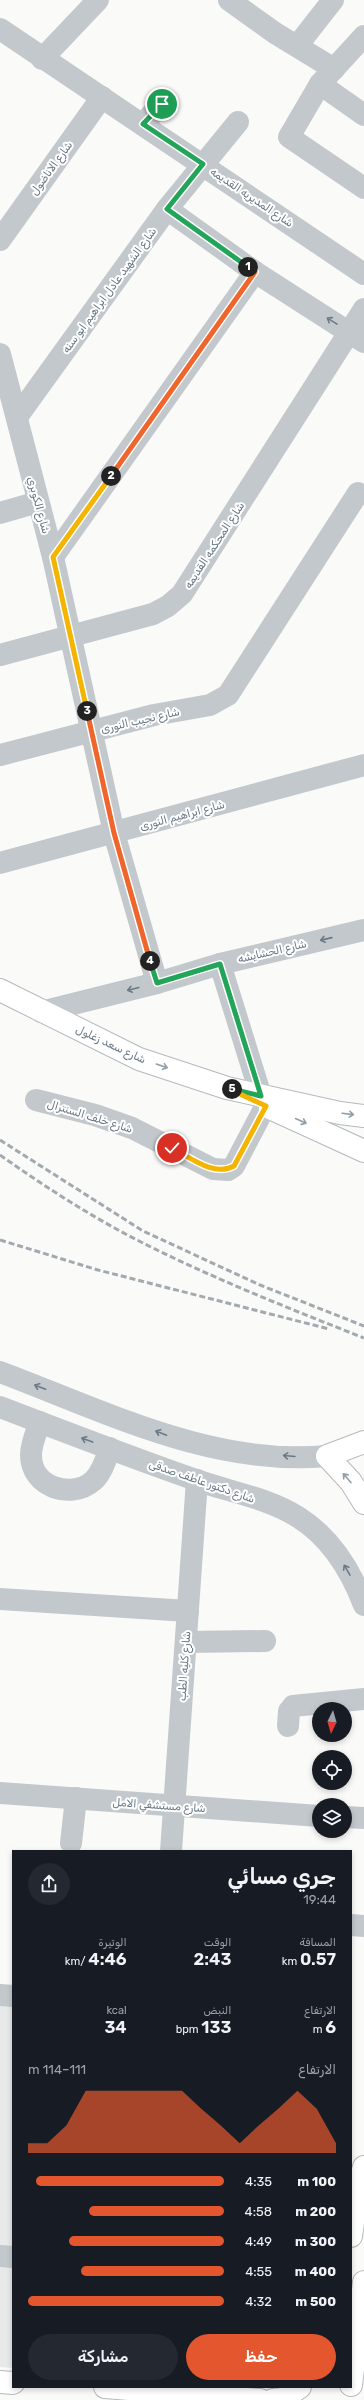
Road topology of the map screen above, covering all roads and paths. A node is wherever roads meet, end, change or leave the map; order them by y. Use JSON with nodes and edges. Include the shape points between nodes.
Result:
{"nodes":[{"id":1,"x":333,"y":0,"type":"edge"},
{"id":2,"x":92,"y":2,"type":"edge"},
{"id":3,"x":236,"y":2,"type":"edge"},
{"id":4,"x":0,"y":29,"type":"edge"},
{"id":5,"x":364,"y":36,"type":"edge"},
{"id":6,"x":297,"y":46,"type":"junction"},
{"id":7,"x":42,"y":59,"type":"junction"},
{"id":8,"x":327,"y":76,"type":"junction"},
{"id":9,"x":102,"y":97,"type":"junction"},
{"id":10,"x":162,"y":104,"type":"dead end"},
{"id":11,"x":364,"y":116,"type":"edge"},
{"id":12,"x":238,"y":122,"type":"dead end"},
{"id":13,"x":143,"y":124,"type":"junction"},
{"id":14,"x":203,"y":164,"type":"junction"},
{"id":15,"x":364,"y":188,"type":"edge"},
{"id":16,"x":167,"y":209,"type":"junction"},
{"id":17,"x":0,"y":240,"type":"edge"},
{"id":18,"x":255,"y":272,"type":"junction"},
{"id":19,"x":364,"y":274,"type":"edge"},
{"id":20,"x":364,"y":309,"type":"edge"},
{"id":21,"x":357,"y":337,"type":"edge"},
{"id":22,"x":0,"y":354,"type":"edge"},
{"id":23,"x":5,"y":393,"type":"edge"},
{"id":24,"x":17,"y":417,"type":"junction"},
{"id":25,"x":358,"y":493,"type":"dead end"},
{"id":26,"x":38,"y":502,"type":"junction"},
{"id":27,"x":0,"y":513,"type":"edge"},
{"id":28,"x":53,"y":557,"type":"junction"},
{"id":29,"x":71,"y":637,"type":"junction"},
{"id":30,"x":0,"y":655,"type":"edge"},
{"id":31,"x":91,"y":731,"type":"junction"},
{"id":32,"x":0,"y":755,"type":"edge"},
{"id":33,"x":364,"y":765,"type":"edge"},
{"id":34,"x":114,"y":833,"type":"junction"},
{"id":35,"x":0,"y":863,"type":"edge"},
{"id":36,"x":364,"y":930,"type":"edge"},
{"id":37,"x":220,"y":964,"type":"junction"},
{"id":38,"x":157,"y":983,"type":"junction"},
{"id":39,"x":0,"y":990,"type":"edge"},
{"id":40,"x":41,"y":1012,"type":"junction"},
{"id":41,"x":36,"y":1100,"type":"dead end"},
{"id":42,"x":263,"y":1101,"type":"junction"},
{"id":43,"x":364,"y":1116,"type":"edge"},
{"id":44,"x":364,"y":1151,"type":"edge"},
{"id":45,"x":0,"y":1372,"type":"edge"},
{"id":46,"x":0,"y":1408,"type":"edge"},
{"id":47,"x":40,"y":1422,"type":"junction"},
{"id":48,"x":364,"y":1442,"type":"edge"},
{"id":49,"x":110,"y":1448,"type":"junction"},
{"id":50,"x":327,"y":1456,"type":"junction"},
{"id":51,"x":197,"y":1480,"type":"junction"},
{"id":52,"x":364,"y":1502,"type":"edge"},
{"id":53,"x":0,"y":1599,"type":"edge"},
{"id":54,"x":364,"y":1605,"type":"edge"},
{"id":55,"x":188,"y":1611,"type":"junction"},
{"id":56,"x":265,"y":1641,"type":"dead end"},
{"id":57,"x":186,"y":1642,"type":"junction"},
{"id":58,"x":364,"y":1699,"type":"edge"},
{"id":59,"x":288,"y":1726,"type":"dead end"},
{"id":60,"x":0,"y":1793,"type":"edge"},
{"id":61,"x":76,"y":1798,"type":"junction"},
{"id":62,"x":174,"y":1806,"type":"junction"},
{"id":63,"x":312,"y":1816,"type":"edge"},
{"id":64,"x":352,"y":1817,"type":"edge"},
{"id":65,"x":364,"y":1818,"type":"edge"},
{"id":66,"x":71,"y":1843,"type":"dead end"},
{"id":67,"x":171,"y":1850,"type":"edge"},
{"id":68,"x":352,"y":1925,"type":"edge"},
{"id":69,"x":364,"y":1926,"type":"edge"},
{"id":70,"x":0,"y":1995,"type":"edge"},
{"id":71,"x":12,"y":1996,"type":"edge"},
{"id":72,"x":364,"y":2167,"type":"edge"},
{"id":73,"x":352,"y":2230,"type":"edge"},
{"id":74,"x":0,"y":2256,"type":"edge"},
{"id":75,"x":12,"y":2257,"type":"edge"},
{"id":76,"x":364,"y":2282,"type":"edge"},
{"id":77,"x":352,"y":2378,"type":"edge"},
{"id":78,"x":0,"y":2382,"type":"edge"},
{"id":79,"x":12,"y":2383,"type":"edge"},
{"id":80,"x":110,"y":2388,"type":"edge"},
{"id":81,"x":299,"y":2388,"type":"edge"},
{"id":82,"x":351,"y":2388,"type":"edge"},
{"id":83,"x":128,"y":2392,"type":"edge"},
{"id":84,"x":260,"y":2400,"type":"edge"},
{"id":85,"x":273,"y":2400,"type":"edge"},
{"id":86,"x":349,"y":2400,"type":"edge"}],
"edges":[{"from":1,"to":6,"type":"street"},
{"from":2,"to":7,"type":"street"},
{"from":3,"to":6,"type":"street"},
{"from":4,"to":7,"type":"street","name":"شارع المديريه القديمه"},
{"from":5,"to":8,"type":"street"},
{"from":6,"to":8,"type":"street"},
{"from":7,"to":9,"type":"street","name":"شارع المديريه القديمه"},
{"from":8,"to":11,"type":"street"},
{"from":8,"to":15,"type":"street","via":[[290,134],[291,140]]},
{"from":9,"to":13,"type":"street","name":"شارع المديريه القديمه"},
{"from":9,"to":17,"type":"street","name":"شارع الاناضول"},
{"from":10,"to":13,"type":"street"},
{"from":12,"to":14,"type":"street","name":"شارع الشهيد عادل ابراهيم ابو سنه"},
{"from":13,"to":14,"type":"street","name":"شارع المديريه القديمه"},
{"from":14,"to":16,"type":"street","name":"شارع الشهيد عادل ابراهيم ابو سنه"},
{"from":14,"to":19,"type":"street","name":"شارع المديريه القديمه"},
{"from":16,"to":18,"type":"street"},
{"from":16,"to":24,"type":"street","name":"شارع الشهيد عادل ابراهيم ابو سنه"},
{"from":21,"to":18,"type":"street","one_way":true},
{"from":18,"to":28,"type":"street"},
{"from":20,"to":21,"type":"street","name":"شارع المحكمه القديمه"},
{"from":21,"to":29,"type":"street","name":"شارع المحكمه القديمه","via":[[182,594],[153,614]]},
{"from":22,"to":23,"type":"street","name":"شارع الكوبري"},
{"from":23,"to":24,"type":"street","name":"شارع الكوبري"},
{"from":24,"to":26,"type":"street","name":"شارع الكوبري"},
{"from":25,"to":31,"type":"street","name":"شارع نجيب النورى","via":[[255,650],[228,696],[210,705],[154,715]]},
{"from":26,"to":27,"type":"street"},
{"from":26,"to":28,"type":"street","name":"شارع الكوبري"},
{"from":28,"to":29,"type":"street","name":"شارع الكوبري"},
{"from":29,"to":30,"type":"street","name":"شارع المحكمه القديمه"},
{"from":29,"to":31,"type":"street","name":"شارع الكوبري"},
{"from":31,"to":32,"type":"street","name":"شارع نجيب النورى"},
{"from":31,"to":34,"type":"street","name":"شارع الكوبري"},
{"from":33,"to":34,"type":"street","name":"شارع ابراهيم النورى"},
{"from":34,"to":35,"type":"street","name":"شارع ابراهيم النورى"},
{"from":34,"to":38,"type":"street","name":"شارع الكوبري"},
{"from":36,"to":37,"type":"street","name":"شارع الحشايشه","one_way":true},
{"from":37,"to":38,"type":"street","name":"شارع الحشايشه"},
{"from":37,"to":42,"type":"street"},
{"from":38,"to":40,"type":"street","name":"شارع الحشايشه","one_way":true},
{"from":39,"to":40,"type":"main road","name":"شارع سعد زغلول"},
{"from":40,"to":42,"type":"main road","name":"شارع سعد زغلول","one_way":true,"via":[[139,1059]]},
{"from":41,"to":42,"type":"street","name":"شارع خلف السنترال","via":[[95,1115],[132,1128],[213,1169],[220,1170],[234,1166]]},
{"from":42,"to":43,"type":"main road","name":"شارع سعد زغلول","one_way":true},
{"from":42,"to":44,"type":"main road","name":"شارع سعد زغلول","one_way":true},
{"from":50,"to":45,"type":"street","one_way":true,"via":[[307,1458],[258,1454],[176,1439]]},
{"from":46,"to":47,"type":"street","name":"شارع دكتور عاطف صدقى"},
{"from":49,"to":47,"type":"street","name":"شارع دكتور عاطف صدقى","one_way":true},
{"from":47,"to":49,"type":"street","via":[[31,1456],[34,1470],[43,1481],[55,1489],[76,1490],[94,1480],[102,1469]]},
{"from":48,"to":50,"type":"main road"},
{"from":49,"to":51,"type":"street","name":"شارع دكتور عاطف صدقى"},
{"from":52,"to":50,"type":"main road","one_way":true,"via":[[351,1482]]},
{"from":54,"to":51,"type":"street","name":"شارع دكتور عاطف صدقى","one_way":true,"via":[[336,1551],[299,1517],[276,1506]]},
{"from":51,"to":55,"type":"street","name":"شارع كليه الطب"},
{"from":53,"to":55,"type":"street"},
{"from":55,"to":57,"type":"street","name":"شارع كليه الطب"},
{"from":56,"to":57,"type":"street"},
{"from":57,"to":62,"type":"street","name":"شارع كليه الطب"},
{"from":58,"to":59,"type":"street","via":[[293,1706],[289,1711]]},
{"from":60,"to":61,"type":"street","name":"شارع مستشفي الامل"},
{"from":61,"to":62,"type":"street","name":"شارع مستشفي الامل"},
{"from":61,"to":66,"type":"street"},
{"from":62,"to":63,"type":"street","name":"شارع مستشفي الامل"},
{"from":62,"to":67,"type":"street","name":"شارع كليه الطب"},
{"from":64,"to":65,"type":"street"},
{"from":68,"to":69,"type":"street"},
{"from":70,"to":71,"type":"street"},
{"from":72,"to":73,"type":"main road"},
{"from":74,"to":75,"type":"street"},
{"from":76,"to":77,"type":"main road"},
{"from":78,"to":79,"type":"main road"},
{"from":80,"to":83,"type":"main road"},
{"from":81,"to":85,"type":"main road","via":[[283,2399]]},
{"from":82,"to":86,"type":"main road"},
{"from":83,"to":84,"type":"main road"}]}
